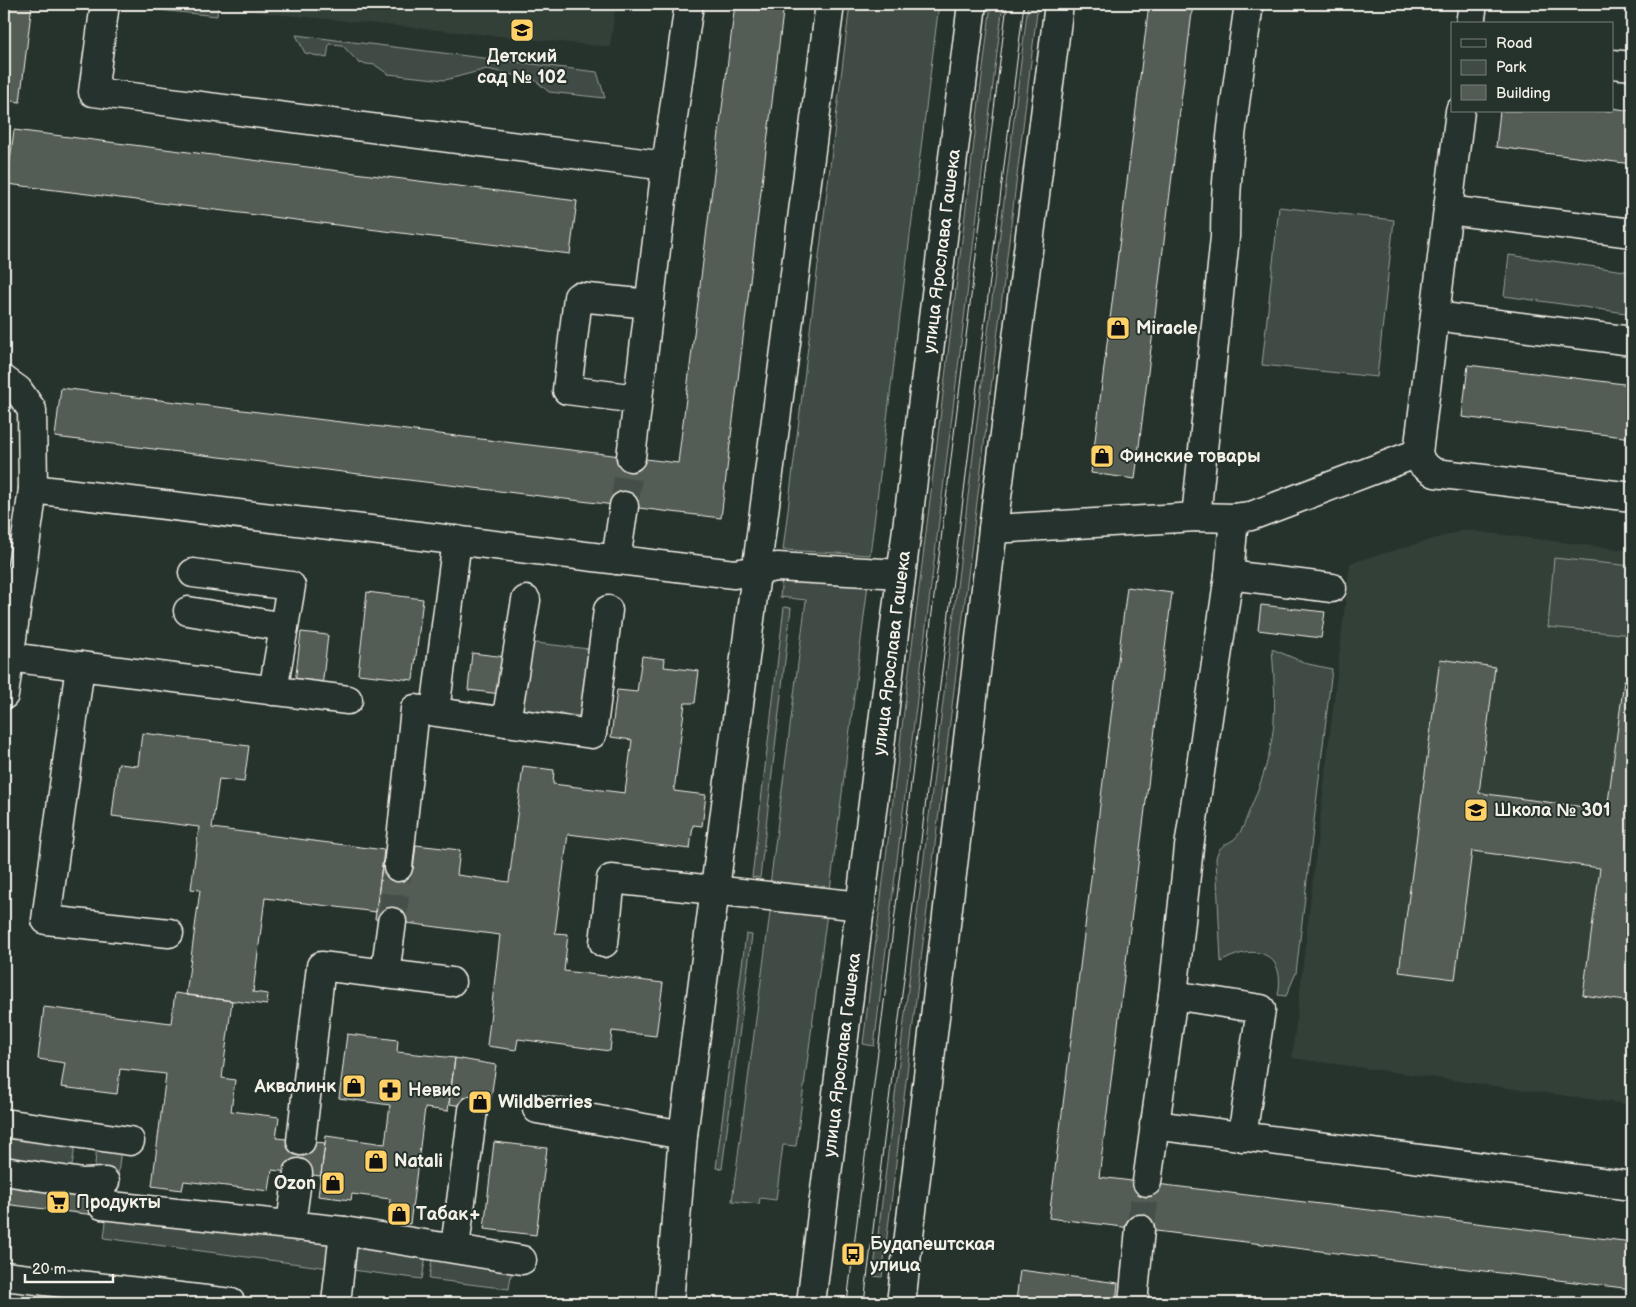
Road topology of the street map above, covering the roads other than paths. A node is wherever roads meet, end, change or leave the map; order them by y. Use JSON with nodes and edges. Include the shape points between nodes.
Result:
{"nodes":[{"id":1,"x":105,"y":4,"type":"edge"},
{"id":2,"x":689,"y":4,"type":"edge"},
{"id":3,"x":830,"y":4,"type":"edge"},
{"id":4,"x":972,"y":4,"type":"edge"},
{"id":5,"x":1059,"y":4,"type":"edge"},
{"id":6,"x":1249,"y":4,"type":"edge"},
{"id":7,"x":1473,"y":4,"type":"edge"},
{"id":8,"x":1470,"y":22,"type":"edge"},
{"id":9,"x":1614,"y":64,"type":"edge"},
{"id":10,"x":1632,"y":66,"type":"edge"},
{"id":11,"x":1460,"y":112,"type":"edge"},
{"id":12,"x":666,"y":166,"type":"junction"},
{"id":13,"x":1448,"y":210,"type":"junction"},
{"id":14,"x":1632,"y":234,"type":"edge"},
{"id":15,"x":650,"y":304,"type":"junction"},
{"id":16,"x":1434,"y":316,"type":"junction"},
{"id":17,"x":1632,"y":341,"type":"edge"},
{"id":18,"x":4,"y":380,"type":"edge"},
{"id":19,"x":637,"y":399,"type":"junction"},
{"id":20,"x":1418,"y":452,"type":"junction"},
{"id":21,"x":631,"y":458,"type":"tunnel mouth"},
{"id":22,"x":33,"y":489,"type":"junction"},
{"id":23,"x":1632,"y":497,"type":"edge"},
{"id":24,"x":624,"y":506,"type":"tunnel mouth"},
{"id":25,"x":1196,"y":517,"type":"junction"},
{"id":26,"x":1234,"y":518,"type":"junction"},
{"id":27,"x":993,"y":529,"type":"junction"},
{"id":28,"x":457,"y":540,"type":"junction"},
{"id":29,"x":616,"y":560,"type":"junction"},
{"id":30,"x":757,"y":571,"type":"junction"},
{"id":31,"x":193,"y":573,"type":"dead end"},
{"id":32,"x":902,"y":574,"type":"junction"},
{"id":33,"x":1229,"y":575,"type":"junction"},
{"id":34,"x":1332,"y":588,"type":"dead end"},
{"id":35,"x":526,"y":600,"type":"dead end"},
{"id":36,"x":608,"y":610,"type":"dead end"},
{"id":37,"x":188,"y":611,"type":"dead end"},
{"id":38,"x":284,"y":627,"type":"junction"},
{"id":39,"x":9,"y":657,"type":"junction"},
{"id":40,"x":80,"y":666,"type":"junction"},
{"id":41,"x":273,"y":691,"type":"junction"},
{"id":42,"x":4,"y":695,"type":"edge"},
{"id":43,"x":348,"y":700,"type":"dead end"},
{"id":44,"x":435,"y":711,"type":"junction"},
{"id":45,"x":506,"y":722,"type":"junction"},
{"id":46,"x":398,"y":867,"type":"tunnel mouth"},
{"id":47,"x":714,"y":891,"type":"junction"},
{"id":48,"x":861,"y":906,"type":"junction"},
{"id":49,"x":392,"y":922,"type":"tunnel mouth"},
{"id":50,"x":169,"y":933,"type":"dead end"},
{"id":51,"x":604,"y":943,"type":"dead end"},
{"id":52,"x":385,"y":974,"type":"junction"},
{"id":53,"x":451,"y":982,"type":"dead end"},
{"id":54,"x":1172,"y":995,"type":"junction"},
{"id":55,"x":537,"y":1109,"type":"dead end"},
{"id":56,"x":473,"y":1110,"type":"dead end"},
{"id":57,"x":4,"y":1123,"type":"edge"},
{"id":58,"x":1154,"y":1125,"type":"junction"},
{"id":59,"x":683,"y":1135,"type":"junction"},
{"id":60,"x":1242,"y":1137,"type":"junction"},
{"id":61,"x":301,"y":1140,"type":"dead end"},
{"id":62,"x":130,"y":1141,"type":"dead end"},
{"id":63,"x":4,"y":1171,"type":"edge"},
{"id":64,"x":298,"y":1173,"type":"dead end"},
{"id":65,"x":1147,"y":1182,"type":"tunnel mouth"},
{"id":66,"x":1632,"y":1186,"type":"edge"},
{"id":67,"x":291,"y":1224,"type":"junction"},
{"id":68,"x":1140,"y":1229,"type":"tunnel mouth"},
{"id":69,"x":344,"y":1231,"type":"junction"},
{"id":70,"x":455,"y":1247,"type":"junction"},
{"id":71,"x":522,"y":1260,"type":"dead end"},
{"id":72,"x":4,"y":1276,"type":"edge"},
{"id":73,"x":231,"y":1303,"type":"edge"},
{"id":74,"x":336,"y":1303,"type":"edge"},
{"id":75,"x":670,"y":1303,"type":"edge"},
{"id":76,"x":811,"y":1303,"type":"edge"},
{"id":77,"x":901,"y":1303,"type":"edge"},
{"id":78,"x":1133,"y":1303,"type":"edge"}],
"edges":[{"from":1,"to":12,"type":"street","via":[[93,92]]},
{"from":2,"to":12,"type":"street"},
{"from":3,"to":30,"type":"street"},
{"from":4,"to":32,"type":"street","name":"улица Ярослава Гашека"},
{"from":5,"to":27,"type":"street"},
{"from":6,"to":25,"type":"street","via":[[1235,100],[1225,199],[1225,238]]},
{"from":7,"to":8,"type":"street"},
{"from":9,"to":10,"type":"street"},
{"from":11,"to":13,"type":"street"},
{"from":12,"to":15,"type":"street"},
{"from":13,"to":14,"type":"street"},
{"from":13,"to":16,"type":"street"},
{"from":15,"to":19,"type":"street"},
{"from":15,"to":19,"type":"street","via":[[578,297],[568,390]]},
{"from":16,"to":17,"type":"street"},
{"from":16,"to":20,"type":"street"},
{"from":18,"to":22,"type":"street","via":[[18,390],[32,410]]},
{"from":19,"to":21,"type":"street"},
{"from":20,"to":23,"type":"street","via":[[1422,464],[1435,474]]},
{"from":20,"to":26,"type":"street","via":[[1251,516]]},
{"from":22,"to":28,"type":"street"},
{"from":22,"to":39,"type":"street"},
{"from":24,"to":29,"type":"street"},
{"from":25,"to":26,"type":"street"},
{"from":25,"to":27,"type":"street"},
{"from":26,"to":33,"type":"street"},
{"from":27,"to":77,"type":"street"},
{"from":28,"to":29,"type":"street"},
{"from":28,"to":44,"type":"street"},
{"from":29,"to":30,"type":"street","via":[[741,575]]},
{"from":30,"to":32,"type":"street","via":[[777,567]]},
{"from":30,"to":47,"type":"street"},
{"from":31,"to":38,"type":"street","via":[[291,586]]},
{"from":32,"to":48,"type":"street","name":"улица Ярослава Гашека"},
{"from":33,"to":34,"type":"street"},
{"from":33,"to":54,"type":"street","via":[[1189,847]]},
{"from":35,"to":45,"type":"street"},
{"from":36,"to":45,"type":"street","via":[[592,734]]},
{"from":37,"to":38,"type":"street"},
{"from":38,"to":41,"type":"street"},
{"from":39,"to":40,"type":"street"},
{"from":39,"to":42,"type":"street"},
{"from":40,"to":41,"type":"street"},
{"from":40,"to":50,"type":"street","via":[[46,920]]},
{"from":41,"to":43,"type":"street"},
{"from":44,"to":45,"type":"street"},
{"from":44,"to":46,"type":"street","via":[[415,709]]},
{"from":47,"to":48,"type":"street"},
{"from":47,"to":51,"type":"street","via":[[612,879]]},
{"from":47,"to":59,"type":"street"},
{"from":48,"to":76,"type":"street","name":"улица Ярослава Гашека"},
{"from":49,"to":52,"type":"street"},
{"from":52,"to":53,"type":"street"},
{"from":52,"to":61,"type":"street","via":[[321,966]]},
{"from":54,"to":58,"type":"street"},
{"from":54,"to":60,"type":"street","via":[[1261,1009]]},
{"from":55,"to":59,"type":"street"},
{"from":56,"to":70,"type":"street"},
{"from":57,"to":62,"type":"street"},
{"from":58,"to":60,"type":"street"},
{"from":58,"to":65,"type":"street"},
{"from":59,"to":75,"type":"street"},
{"from":60,"to":66,"type":"street"},
{"from":63,"to":67,"type":"street","via":[[84,1183],[104,1194]]},
{"from":64,"to":67,"type":"street"},
{"from":67,"to":69,"type":"street"},
{"from":68,"to":78,"type":"street"},
{"from":69,"to":70,"type":"street"},
{"from":69,"to":74,"type":"street"},
{"from":70,"to":71,"type":"street"},
{"from":72,"to":73,"type":"street"}]}
